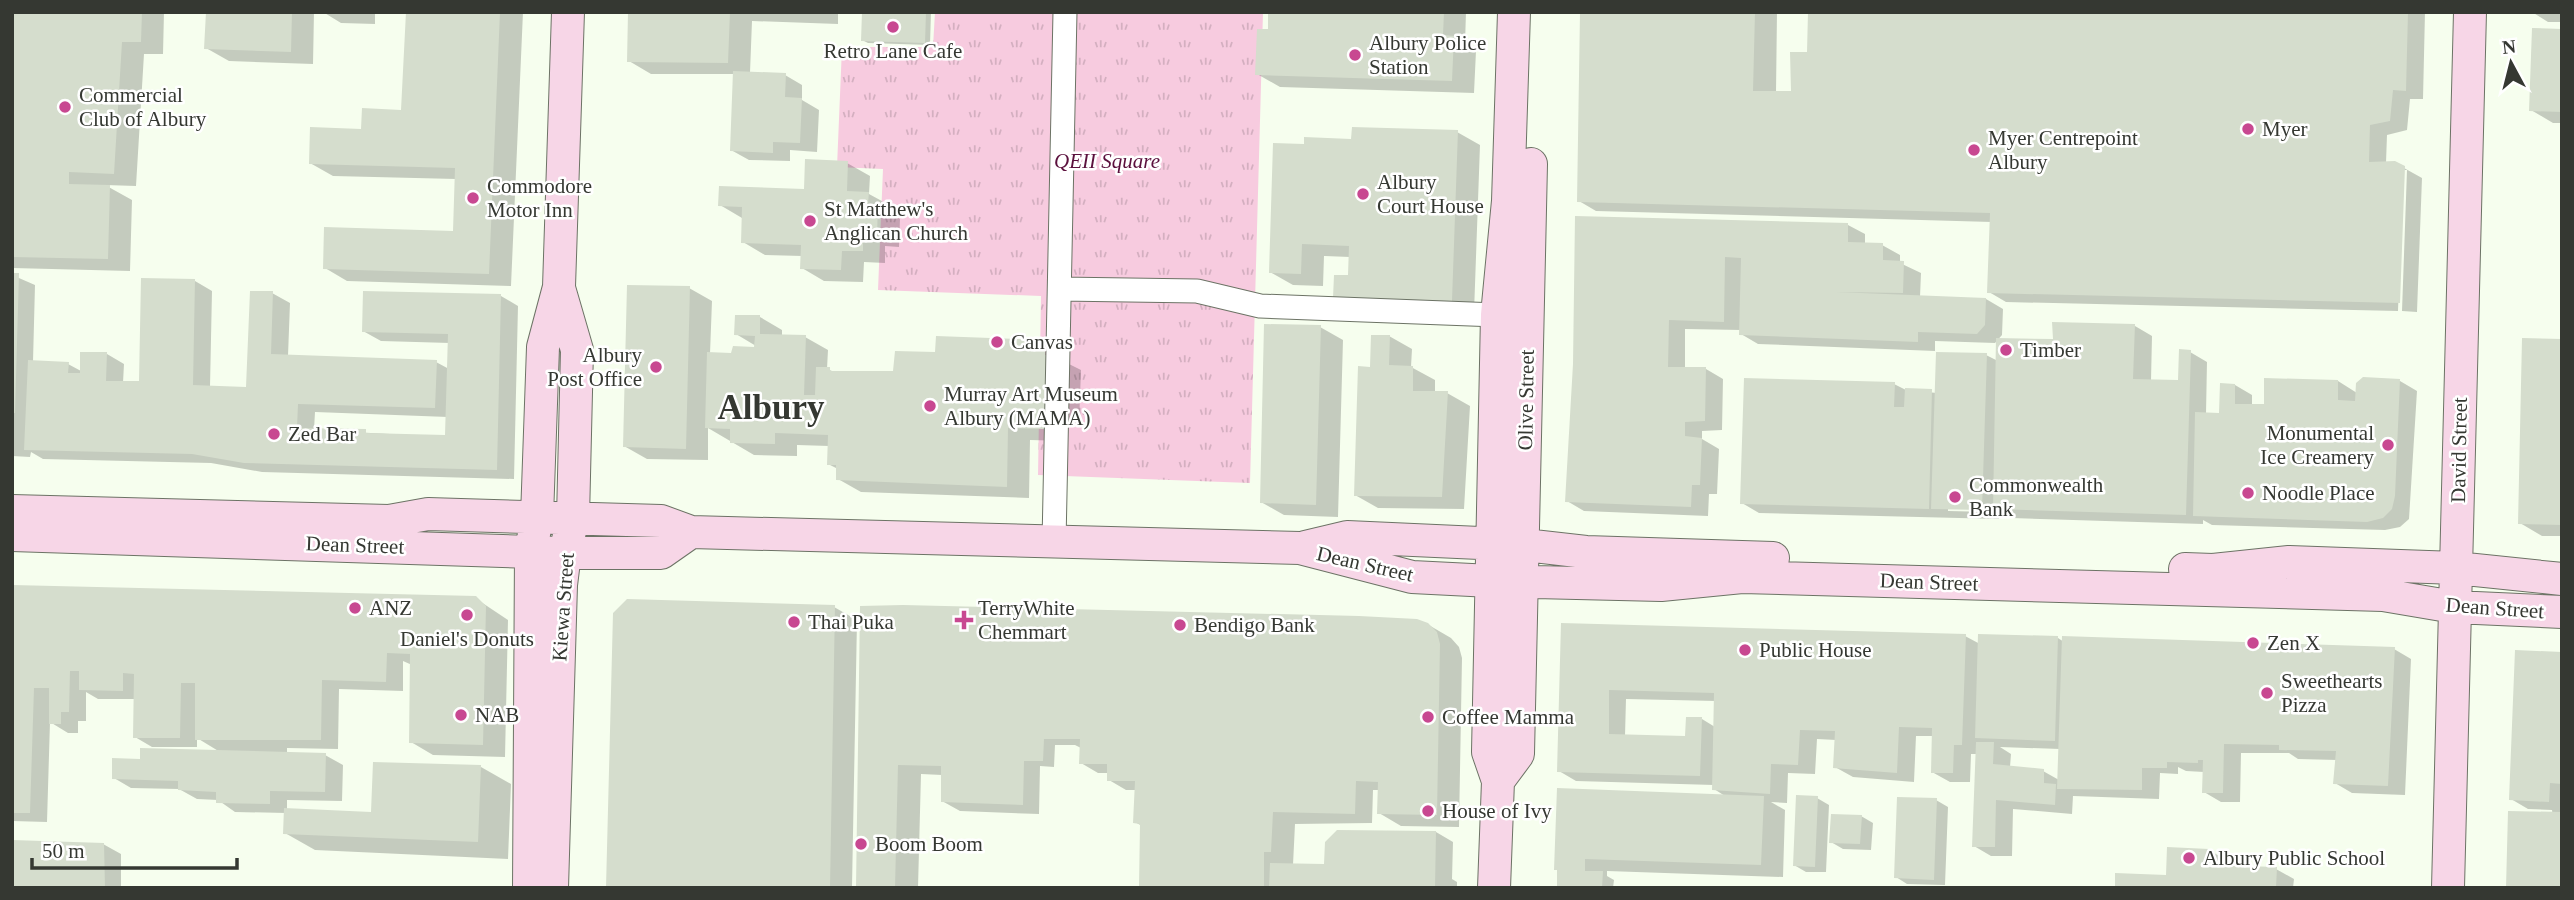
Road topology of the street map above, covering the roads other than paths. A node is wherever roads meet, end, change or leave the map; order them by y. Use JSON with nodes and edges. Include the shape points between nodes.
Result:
{"nodes":[{"id":1,"x":568,"y":12,"type":"edge"},
{"id":2,"x":1065,"y":12,"type":"edge"},
{"id":3,"x":1514,"y":12,"type":"edge"},
{"id":4,"x":1535,"y":12,"type":"edge"},
{"id":5,"x":2470,"y":12,"type":"edge"},
{"id":6,"x":1522,"y":80,"type":"junction"},
{"id":7,"x":559,"y":287,"type":"junction"},
{"id":8,"x":1060,"y":289,"type":"junction"},
{"id":9,"x":1497,"y":315,"type":"junction"},
{"id":10,"x":12,"y":511,"type":"edge"},
{"id":11,"x":537,"y":517,"type":"junction"},
{"id":12,"x":573,"y":518,"type":"junction"},
{"id":13,"x":691,"y":532,"type":"junction"},
{"id":14,"x":12,"y":535,"type":"edge"},
{"id":15,"x":1054,"y":542,"type":"junction"},
{"id":16,"x":1491,"y":543,"type":"junction"},
{"id":17,"x":1524,"y":545,"type":"junction"},
{"id":18,"x":1300,"y":548,"type":"junction"},
{"id":19,"x":531,"y":551,"type":"junction"},
{"id":20,"x":565,"y":553,"type":"junction"},
{"id":21,"x":2456,"y":568,"type":"junction"},
{"id":22,"x":2562,"y":579,"type":"edge"},
{"id":23,"x":1491,"y":581,"type":"junction"},
{"id":24,"x":1523,"y":582,"type":"junction"},
{"id":25,"x":2454,"y":607,"type":"junction"},
{"id":26,"x":2562,"y":612,"type":"edge"},
{"id":27,"x":542,"y":753,"type":"junction"},
{"id":28,"x":1498,"y":781,"type":"junction"},
{"id":29,"x":529,"y":888,"type":"edge"},
{"id":30,"x":552,"y":888,"type":"edge"},
{"id":31,"x":1494,"y":888,"type":"edge"},
{"id":32,"x":2448,"y":888,"type":"edge"}],
"edges":[{"from":1,"to":7,"type":"main road","name":"Kiewa Street"},
{"from":2,"to":8,"type":"street"},
{"from":3,"to":6,"type":"main road","name":"Olive Street"},
{"from":4,"to":6,"type":"main road","name":"Olive Street"},
{"from":5,"to":21,"type":"main road","name":"David Street"},
{"from":6,"to":9,"type":"main road","name":"Olive Street"},
{"from":6,"to":17,"type":"main road","name":"Olive Street"},
{"from":7,"to":11,"type":"main road","name":"Kiewa Street","via":[[543,347]]},
{"from":7,"to":12,"type":"main road","name":"Kiewa Street","via":[[577,351]]},
{"from":8,"to":9,"type":"street","via":[[1197,291],[1259,306]]},
{"from":8,"to":15,"type":"street"},
{"from":9,"to":16,"type":"main road","name":"Olive Street"},
{"from":10,"to":11,"type":"main road","name":"Dean Street","via":[[389,521],[428,514]]},
{"from":11,"to":12,"type":"main road","name":"Dean Street"},
{"from":11,"to":19,"type":"main road","name":"Kiewa Street"},
{"from":12,"to":13,"type":"main road","name":"Dean Street","via":[[661,521]]},
{"from":12,"to":20,"type":"main road","name":"Kiewa Street"},
{"from":13,"to":15,"type":"main road","name":"Dean Street"},
{"from":13,"to":20,"type":"main road","name":"Dean Street","via":[[661,552]]},
{"from":14,"to":19,"type":"main road","name":"Dean Street"},
{"from":15,"to":18,"type":"main road","name":"Dean Street"},
{"from":16,"to":17,"type":"main road","name":"Dean Street"},
{"from":16,"to":18,"type":"main road","name":"Dean Street","via":[[1347,537]]},
{"from":16,"to":23,"type":"main road","name":"Olive Street"},
{"from":17,"to":21,"type":"main road","name":"Dean Street","via":[[1586,552],[2213,570],[2289,562]]},
{"from":17,"to":24,"type":"main road","name":"Olive Street"},
{"from":18,"to":23,"type":"main road","name":"Dean Street","via":[[1412,577]]},
{"from":19,"to":20,"type":"main road","name":"Dean Street"},
{"from":19,"to":27,"type":"main road","name":"Kiewa Street"},
{"from":20,"to":27,"type":"main road","name":"Kiewa Street"},
{"from":21,"to":22,"type":"main road","name":"Dean Street"},
{"from":21,"to":25,"type":"main road","name":"David Street"},
{"from":23,"to":24,"type":"main road","name":"Dean Street"},
{"from":23,"to":28,"type":"main road","name":"Olive Street","via":[[1488,752]]},
{"from":24,"to":25,"type":"main road","name":"Dean Street","via":[[1661,585],[1742,577],[2384,595]]},
{"from":24,"to":28,"type":"main road","name":"Olive Street","via":[[1518,754]]},
{"from":25,"to":26,"type":"main road","name":"Dean Street"},
{"from":25,"to":32,"type":"main road","name":"David Street"},
{"from":27,"to":29,"type":"main road","name":"Kiewa Street"},
{"from":27,"to":30,"type":"main road","name":"Kiewa Street"},
{"from":28,"to":31,"type":"main road","name":"Olive Street"}]}
